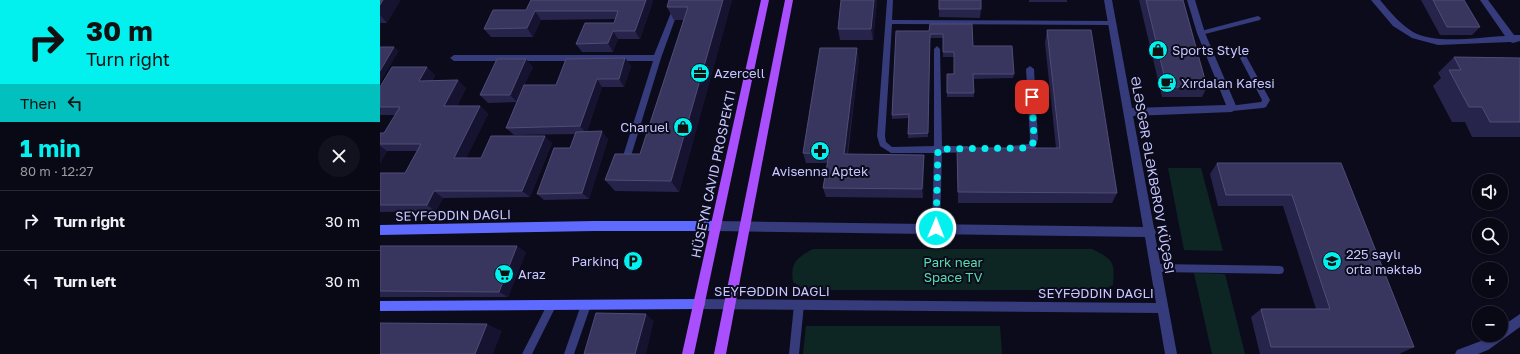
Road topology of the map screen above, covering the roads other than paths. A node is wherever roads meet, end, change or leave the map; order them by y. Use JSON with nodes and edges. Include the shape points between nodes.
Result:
{"nodes":[{"id":1,"x":679,"y":0,"type":"edge"},
{"id":2,"x":765,"y":0,"type":"edge"},
{"id":3,"x":789,"y":0,"type":"edge"},
{"id":4,"x":890,"y":0,"type":"edge"},
{"id":5,"x":1108,"y":0,"type":"edge"},
{"id":6,"x":1191,"y":0,"type":"edge"},
{"id":7,"x":1375,"y":0,"type":"edge"},
{"id":8,"x":1484,"y":0,"type":"edge"},
{"id":9,"x":1258,"y":18,"type":"dead end"},
{"id":10,"x":889,"y":22,"type":"junction"},
{"id":11,"x":1112,"y":23,"type":"junction"},
{"id":12,"x":1201,"y":33,"type":"junction"},
{"id":13,"x":1517,"y":39,"type":"edge"},
{"id":14,"x":937,"y":49,"type":"dead end"},
{"id":15,"x":454,"y":58,"type":"dead end"},
{"id":16,"x":657,"y":58,"type":"junction"},
{"id":17,"x":1244,"y":58,"type":"dead end"},
{"id":18,"x":1030,"y":69,"type":"dead end"},
{"id":19,"x":1232,"y":108,"type":"junction"},
{"id":20,"x":1129,"y":112,"type":"junction"},
{"id":21,"x":1009,"y":148,"type":"edge"},
{"id":22,"x":938,"y":149,"type":"junction"},
{"id":23,"x":977,"y":149,"type":"edge"},
{"id":24,"x":627,"y":156,"type":"edge"},
{"id":25,"x":716,"y":226,"type":"junction"},
{"id":26,"x":746,"y":226,"type":"junction"},
{"id":27,"x":936,"y":228,"type":"junction"},
{"id":28,"x":380,"y":230,"type":"edge"},
{"id":29,"x":1151,"y":232,"type":"junction"},
{"id":30,"x":1156,"y":268,"type":"junction"},
{"id":31,"x":1280,"y":270,"type":"dead end"},
{"id":32,"x":699,"y":304,"type":"junction"},
{"id":33,"x":730,"y":304,"type":"junction"},
{"id":34,"x":586,"y":305,"type":"junction"},
{"id":35,"x":799,"y":305,"type":"junction"},
{"id":36,"x":380,"y":306,"type":"edge"},
{"id":37,"x":551,"y":306,"type":"junction"},
{"id":38,"x":1164,"y":308,"type":"junction"},
{"id":39,"x":1520,"y":320,"type":"edge"},
{"id":40,"x":1508,"y":328,"type":"edge"},
{"id":41,"x":1489,"y":342,"type":"edge"},
{"id":42,"x":527,"y":354,"type":"edge"},
{"id":43,"x":569,"y":354,"type":"edge"},
{"id":44,"x":688,"y":354,"type":"edge"},
{"id":45,"x":720,"y":354,"type":"edge"},
{"id":46,"x":794,"y":354,"type":"edge"},
{"id":47,"x":1171,"y":354,"type":"edge"},
{"id":48,"x":1461,"y":354,"type":"edge"}],
"edges":[{"from":1,"to":16,"type":"lane"},
{"from":2,"to":25,"type":"main road","name":"HÜSEYN CAVID PROSPEKTI"},
{"from":3,"to":26,"type":"main road"},
{"from":4,"to":10,"type":"lane"},
{"from":5,"to":11,"type":"street","name":"ƏLƏSGƏR ƏLƏKBƏROV KÜÇƏSI"},
{"from":6,"to":12,"type":"street"},
{"from":7,"to":13,"type":"street","via":[[1396,24],[1412,35],[1438,42]]},
{"from":8,"to":13,"type":"street"},
{"from":9,"to":12,"type":"lane"},
{"from":10,"to":11,"type":"lane"},
{"from":10,"to":22,"type":"lane","via":[[881,136],[883,144],[891,150]]},
{"from":11,"to":20,"type":"street","name":"ƏLƏSGƏR ƏLƏKBƏROV KÜÇƏSI"},
{"from":12,"to":19,"type":"street"},
{"from":14,"to":22,"type":"lane"},
{"from":15,"to":16,"type":"lane"},
{"from":16,"to":24,"type":"lane"},
{"from":17,"to":19,"type":"lane","via":[[1266,100],[1263,105]]},
{"from":18,"to":21,"type":"lane","via":[[1034,139],[1032,146]]},
{"from":19,"to":20,"type":"street"},
{"from":20,"to":29,"type":"street","name":"ƏLƏSGƏR ƏLƏKBƏROV KÜÇƏSI"},
{"from":22,"to":23,"type":"lane"},
{"from":22,"to":27,"type":"lane"},
{"from":25,"to":26,"type":"street"},
{"from":25,"to":28,"type":"street"},
{"from":25,"to":32,"type":"main road","name":"HÜSEYN CAVID PROSPEKTI"},
{"from":26,"to":27,"type":"street"},
{"from":26,"to":33,"type":"main road"},
{"from":27,"to":29,"type":"street"},
{"from":29,"to":30,"type":"street","name":"ƏLƏSGƏR ƏLƏKBƏROV KÜÇƏSI"},
{"from":30,"to":31,"type":"lane"},
{"from":30,"to":38,"type":"street","name":"ƏLƏSGƏR ƏLƏKBƏROV KÜÇƏSI"},
{"from":32,"to":33,"type":"street"},
{"from":32,"to":34,"type":"street"},
{"from":32,"to":44,"type":"main road","name":"HÜSEYN CAVID PROSPEKTI"},
{"from":33,"to":35,"type":"street"},
{"from":33,"to":45,"type":"main road"},
{"from":34,"to":37,"type":"street"},
{"from":34,"to":43,"type":"lane"},
{"from":35,"to":38,"type":"street"},
{"from":35,"to":46,"type":"lane"},
{"from":36,"to":37,"type":"street"},
{"from":37,"to":42,"type":"lane"},
{"from":38,"to":47,"type":"street","name":"ƏLƏSGƏR ƏLƏKBƏROV KÜÇƏSI"},
{"from":39,"to":40,"type":"street"},
{"from":41,"to":48,"type":"street"}]}
